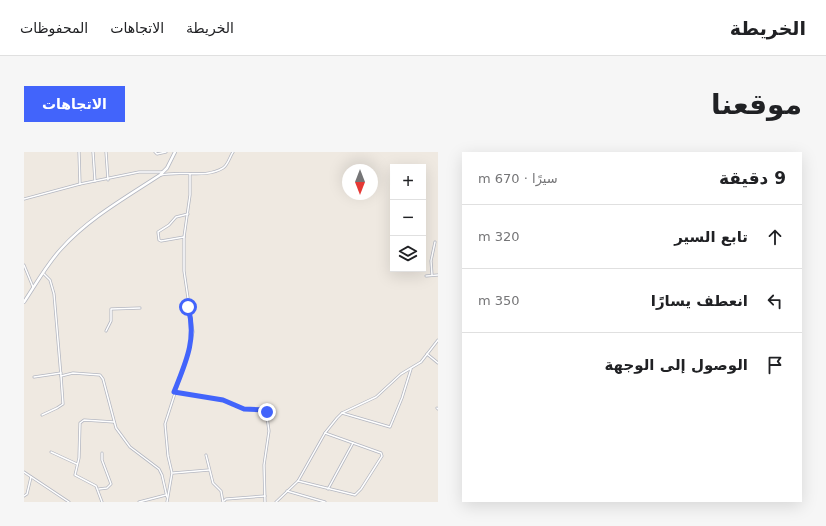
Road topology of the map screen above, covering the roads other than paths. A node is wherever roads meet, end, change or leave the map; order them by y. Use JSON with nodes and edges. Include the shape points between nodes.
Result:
{"nodes":[{"id":1,"x":79,"y":152,"type":"edge"},
{"id":2,"x":93,"y":152,"type":"edge"},
{"id":3,"x":106,"y":152,"type":"edge"},
{"id":4,"x":155,"y":152,"type":"edge"},
{"id":5,"x":166,"y":152,"type":"edge"},
{"id":6,"x":175,"y":152,"type":"edge"},
{"id":7,"x":234,"y":152,"type":"edge"},
{"id":8,"x":163,"y":172,"type":"junction"},
{"id":9,"x":190,"y":174,"type":"junction"},
{"id":10,"x":160,"y":175,"type":"junction"},
{"id":11,"x":108,"y":180,"type":"junction"},
{"id":12,"x":95,"y":181,"type":"junction"},
{"id":13,"x":80,"y":184,"type":"junction"},
{"id":14,"x":24,"y":199,"type":"edge"},
{"id":15,"x":188,"y":214,"type":"junction"},
{"id":16,"x":184,"y":237,"type":"junction"},
{"id":17,"x":435,"y":242,"type":"dead end"},
{"id":18,"x":24,"y":265,"type":"edge"},
{"id":19,"x":43,"y":273,"type":"junction"},
{"id":20,"x":432,"y":275,"type":"junction"},
{"id":21,"x":438,"y":275,"type":"edge"},
{"id":22,"x":426,"y":276,"type":"dead end"},
{"id":23,"x":33,"y":288,"type":"junction"},
{"id":24,"x":24,"y":302,"type":"edge"},
{"id":25,"x":140,"y":308,"type":"dead end"},
{"id":26,"x":106,"y":331,"type":"dead end"},
{"id":27,"x":438,"y":340,"type":"edge"},
{"id":28,"x":427,"y":354,"type":"junction"},
{"id":29,"x":438,"y":363,"type":"edge"},
{"id":30,"x":412,"y":368,"type":"junction"},
{"id":31,"x":61,"y":375,"type":"junction"},
{"id":32,"x":34,"y":377,"type":"dead end"},
{"id":33,"x":174,"y":392,"type":"junction"},
{"id":34,"x":342,"y":413,"type":"junction"},
{"id":35,"x":42,"y":415,"type":"dead end"},
{"id":36,"x":114,"y":422,"type":"junction"},
{"id":37,"x":326,"y":433,"type":"junction"},
{"id":38,"x":353,"y":443,"type":"junction"},
{"id":39,"x":50,"y":452,"type":"dead end"},
{"id":40,"x":102,"y":453,"type":"dead end"},
{"id":41,"x":206,"y":455,"type":"dead end"},
{"id":42,"x":77,"y":464,"type":"junction"},
{"id":43,"x":209,"y":470,"type":"junction"},
{"id":44,"x":24,"y":472,"type":"edge"},
{"id":45,"x":172,"y":473,"type":"junction"},
{"id":46,"x":31,"y":477,"type":"junction"},
{"id":47,"x":298,"y":481,"type":"junction"},
{"id":48,"x":99,"y":489,"type":"junction"},
{"id":49,"x":328,"y":489,"type":"junction"},
{"id":50,"x":288,"y":491,"type":"junction"},
{"id":51,"x":24,"y":496,"type":"edge"},
{"id":52,"x":166,"y":496,"type":"junction"},
{"id":53,"x":265,"y":496,"type":"junction"},
{"id":54,"x":69,"y":502,"type":"edge"},
{"id":55,"x":102,"y":502,"type":"edge"},
{"id":56,"x":139,"y":502,"type":"edge"},
{"id":57,"x":167,"y":502,"type":"edge"},
{"id":58,"x":223,"y":502,"type":"edge"},
{"id":59,"x":265,"y":502,"type":"edge"},
{"id":60,"x":276,"y":502,"type":"edge"},
{"id":61,"x":325,"y":502,"type":"edge"}],
"edges":[{"from":1,"to":13,"type":"street"},
{"from":2,"to":12,"type":"street"},
{"from":3,"to":11,"type":"street"},
{"from":4,"to":5,"type":"street"},
{"from":6,"to":8,"type":"street"},
{"from":7,"to":9,"type":"street","via":[[224,167]]},
{"from":8,"to":10,"type":"street"},
{"from":8,"to":11,"type":"street","via":[[139,172]]},
{"from":9,"to":10,"type":"street","via":[[176,172]]},
{"from":9,"to":15,"type":"street"},
{"from":10,"to":19,"type":"street","via":[[83,227],[60,250]]},
{"from":11,"to":12,"type":"street"},
{"from":12,"to":13,"type":"street"},
{"from":13,"to":14,"type":"street"},
{"from":15,"to":16,"type":"street"},
{"from":15,"to":16,"type":"street","via":[[176,217],[158,232],[161,241]]},
{"from":16,"to":33,"type":"street","via":[[184,271],[193,332]]},
{"from":17,"to":20,"type":"street","via":[[431,261]]},
{"from":18,"to":23,"type":"street"},
{"from":19,"to":23,"type":"street"},
{"from":19,"to":31,"type":"street","via":[[50,280],[54,294]]},
{"from":20,"to":21,"type":"street"},
{"from":20,"to":22,"type":"street"},
{"from":23,"to":24,"type":"street"},
{"from":25,"to":26,"type":"street","via":[[111,309],[111,321]]},
{"from":27,"to":28,"type":"street"},
{"from":28,"to":29,"type":"street"},
{"from":28,"to":30,"type":"street"},
{"from":30,"to":34,"type":"street","via":[[396,378],[376,397]]},
{"from":30,"to":34,"type":"street","via":[[390,427]]},
{"from":31,"to":32,"type":"street"},
{"from":31,"to":35,"type":"street","via":[[63,404]]},
{"from":31,"to":36,"type":"street","via":[[73,373],[102,376]]},
{"from":33,"to":45,"type":"street","via":[[164,424]]},
{"from":33,"to":53,"type":"street","via":[[223,400],[244,409],[266,410],[269,431],[264,465]]},
{"from":34,"to":37,"type":"street"},
{"from":36,"to":42,"type":"street","via":[[80,421]]},
{"from":36,"to":52,"type":"street","via":[[123,440],[159,469]]},
{"from":37,"to":38,"type":"street"},
{"from":37,"to":47,"type":"street"},
{"from":38,"to":49,"type":"street"},
{"from":38,"to":49,"type":"street","via":[[381,453],[381,459],[357,494]]},
{"from":39,"to":42,"type":"street"},
{"from":40,"to":48,"type":"street","via":[[111,485]]},
{"from":41,"to":43,"type":"street"},
{"from":42,"to":48,"type":"street","via":[[75,475]]},
{"from":43,"to":45,"type":"street"},
{"from":43,"to":58,"type":"street","via":[[214,486],[221,491]]},
{"from":44,"to":46,"type":"street"},
{"from":45,"to":52,"type":"street","via":[[171,486]]},
{"from":46,"to":51,"type":"street","via":[[27,494]]},
{"from":46,"to":54,"type":"street"},
{"from":47,"to":49,"type":"street"},
{"from":47,"to":50,"type":"street"},
{"from":48,"to":55,"type":"street"},
{"from":50,"to":60,"type":"street"},
{"from":50,"to":61,"type":"street"},
{"from":52,"to":56,"type":"street"},
{"from":52,"to":57,"type":"street"},
{"from":53,"to":58,"type":"street","via":[[227,498]]},
{"from":53,"to":59,"type":"street"}]}
